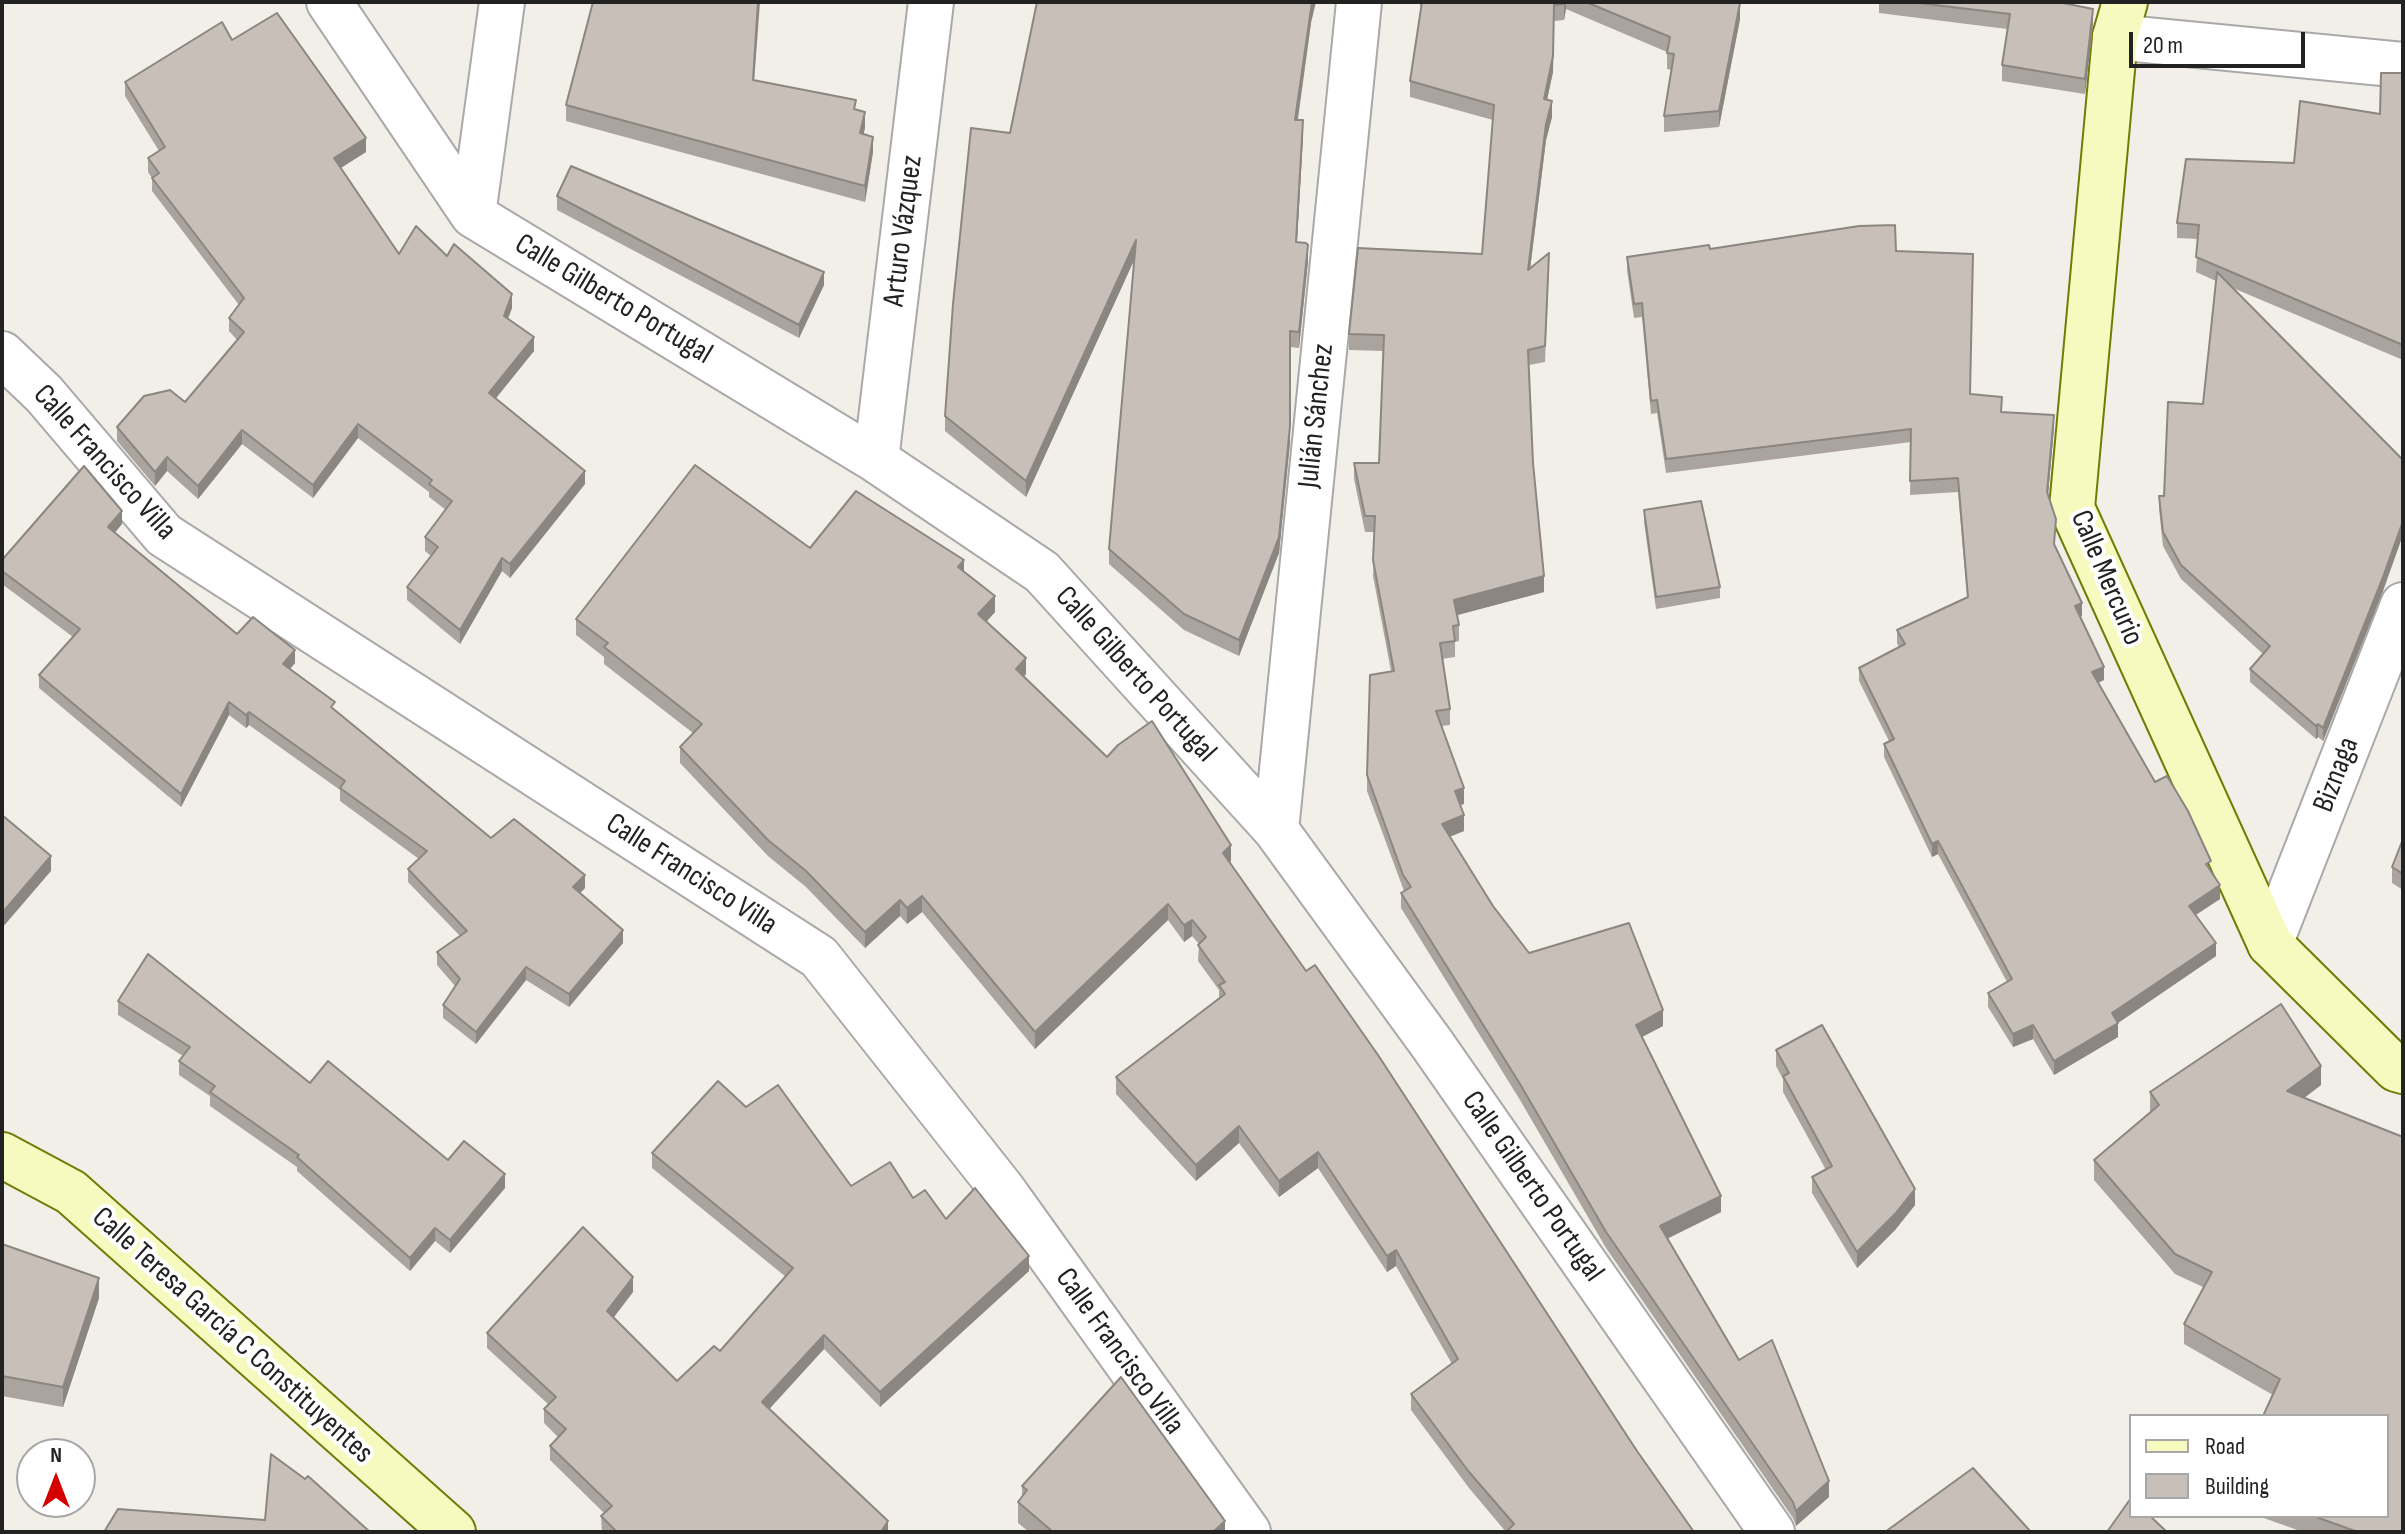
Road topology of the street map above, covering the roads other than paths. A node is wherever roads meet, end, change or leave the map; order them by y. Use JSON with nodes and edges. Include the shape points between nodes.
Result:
{"nodes":[{"id":1,"x":329,"y":2,"type":"edge"},
{"id":2,"x":502,"y":2,"type":"edge"},
{"id":3,"x":931,"y":2,"type":"edge"},
{"id":4,"x":1359,"y":2,"type":"edge"},
{"id":5,"x":2120,"y":19,"type":"edge"},
{"id":6,"x":2403,"y":65,"type":"edge"},
{"id":7,"x":473,"y":215,"type":"junction"},
{"id":8,"x":2,"y":354,"type":"edge"},
{"id":9,"x":876,"y":460,"type":"junction"},
{"id":10,"x":2403,"y":605,"type":"edge"},
{"id":11,"x":1276,"y":830,"type":"junction"},
{"id":12,"x":2270,"y":944,"type":"junction"},
{"id":13,"x":2403,"y":1071,"type":"edge"},
{"id":14,"x":2,"y":1155,"type":"edge"},
{"id":15,"x":453,"y":1532,"type":"edge"},
{"id":16,"x":1248,"y":1532,"type":"edge"},
{"id":17,"x":1772,"y":1532,"type":"edge"}],
"edges":[{"from":1,"to":7,"type":"street","name":"Calle Gilberto Portugal"},
{"from":2,"to":7,"type":"street"},
{"from":3,"to":9,"type":"street","name":"Arturo Vázquez"},
{"from":4,"to":11,"type":"street","name":"Julián Sánchez"},
{"from":5,"to":6,"type":"street"},
{"from":5,"to":12,"type":"street","name":"Calle Mercurio","via":[[2072,508]]},
{"from":7,"to":9,"type":"street","name":"Calle Gilberto Portugal"},
{"from":8,"to":16,"type":"street","name":"Calle Francisco Villa","via":[[44,394],[164,535],[819,957],[1003,1190]]},
{"from":9,"to":11,"type":"street","name":"Calle Gilberto Portugal","via":[[1042,572]]},
{"from":10,"to":12,"type":"street","name":"Biznaga"},
{"from":11,"to":17,"type":"street","name":"Calle Gilberto Portugal"},
{"from":12,"to":13,"type":"street","name":"Calle Mercurio"},
{"from":14,"to":15,"type":"street","name":"Calle Teresa García C Constituyentes","via":[[71,1192]]}]}
